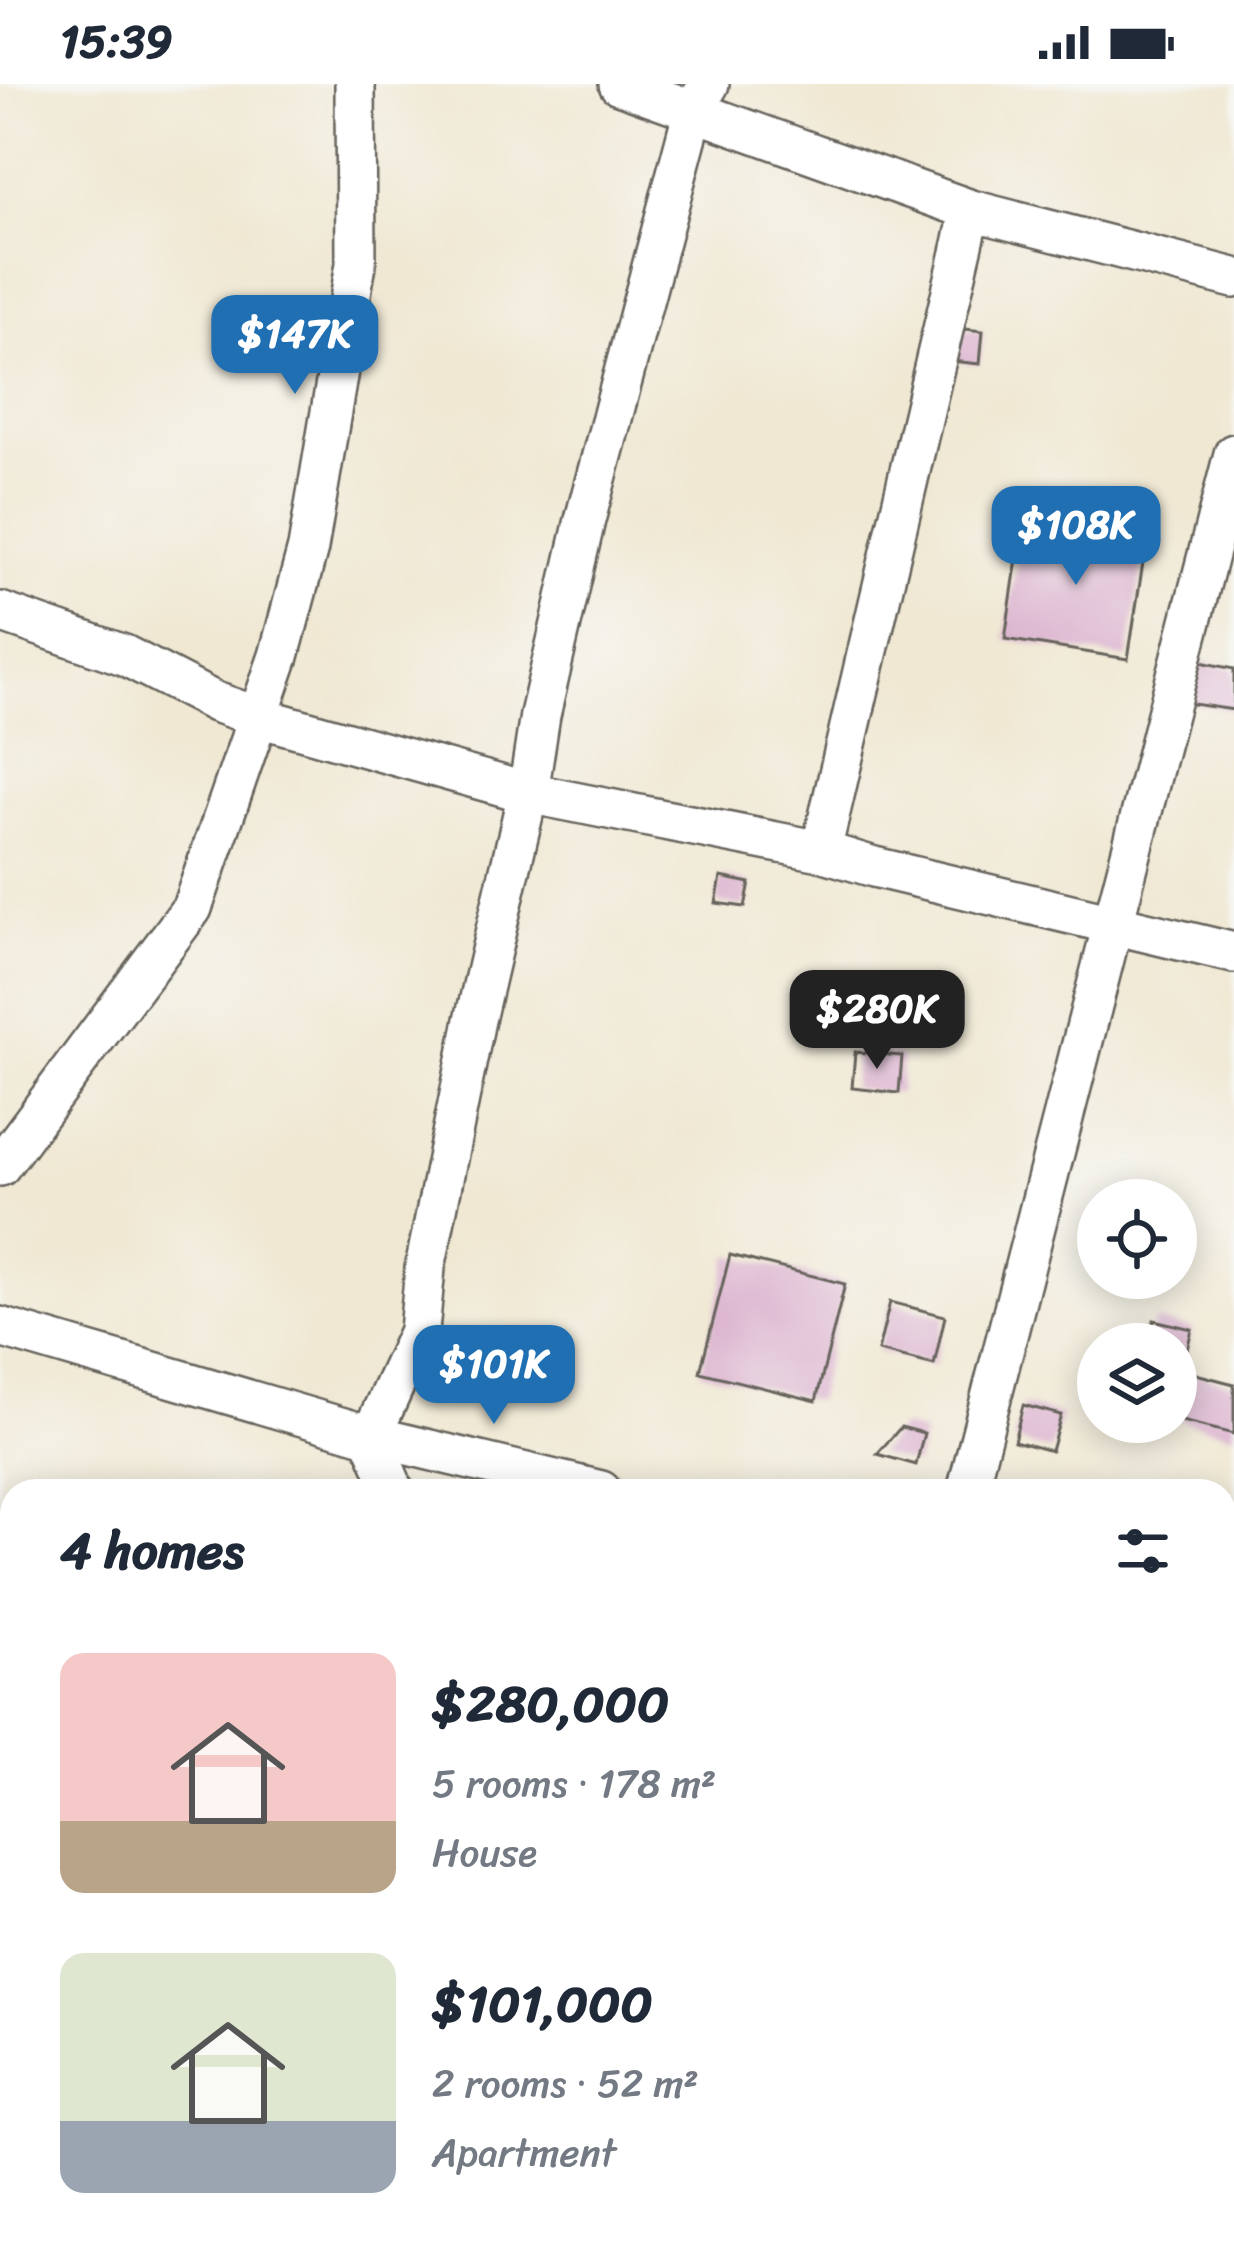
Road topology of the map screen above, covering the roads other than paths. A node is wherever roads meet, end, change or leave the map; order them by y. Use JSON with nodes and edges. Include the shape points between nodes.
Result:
{"nodes":[{"id":1,"x":356,"y":84,"type":"edge"},
{"id":2,"x":620,"y":84,"type":"edge"},
{"id":3,"x":702,"y":96,"type":"edge"},
{"id":4,"x":971,"y":210,"type":"junction"},
{"id":5,"x":1234,"y":278,"type":"edge"},
{"id":6,"x":1234,"y":454,"type":"edge"},
{"id":7,"x":0,"y":612,"type":"edge"},
{"id":8,"x":255,"y":716,"type":"junction"},
{"id":9,"x":528,"y":793,"type":"junction"},
{"id":10,"x":821,"y":851,"type":"junction"},
{"id":11,"x":1115,"y":923,"type":"junction"},
{"id":12,"x":1234,"y":952,"type":"edge"},
{"id":13,"x":0,"y":1166,"type":"edge"},
{"id":14,"x":0,"y":1327,"type":"edge"},
{"id":15,"x":370,"y":1436,"type":"junction"},
{"id":16,"x":389,"y":1479,"type":"edge"},
{"id":17,"x":551,"y":1479,"type":"edge"},
{"id":18,"x":970,"y":1479,"type":"edge"}],
"edges":[{"from":1,"to":8,"type":"street","via":[[356,264],[308,548]]},
{"from":2,"to":3,"type":"street"},
{"from":3,"to":4,"type":"street"},
{"from":3,"to":9,"type":"street","via":[[585,520]]},
{"from":4,"to":5,"type":"street"},
{"from":4,"to":10,"type":"street"},
{"from":6,"to":11,"type":"street"},
{"from":7,"to":8,"type":"street","via":[[124,655]]},
{"from":8,"to":9,"type":"street"},
{"from":8,"to":13,"type":"street","via":[[191,908]]},
{"from":9,"to":10,"type":"street"},
{"from":9,"to":15,"type":"street","via":[[429,1245],[418,1331]]},
{"from":10,"to":11,"type":"street"},
{"from":11,"to":12,"type":"street"},
{"from":11,"to":18,"type":"street"},
{"from":14,"to":15,"type":"street"},
{"from":15,"to":16,"type":"street"},
{"from":15,"to":17,"type":"street"}]}
